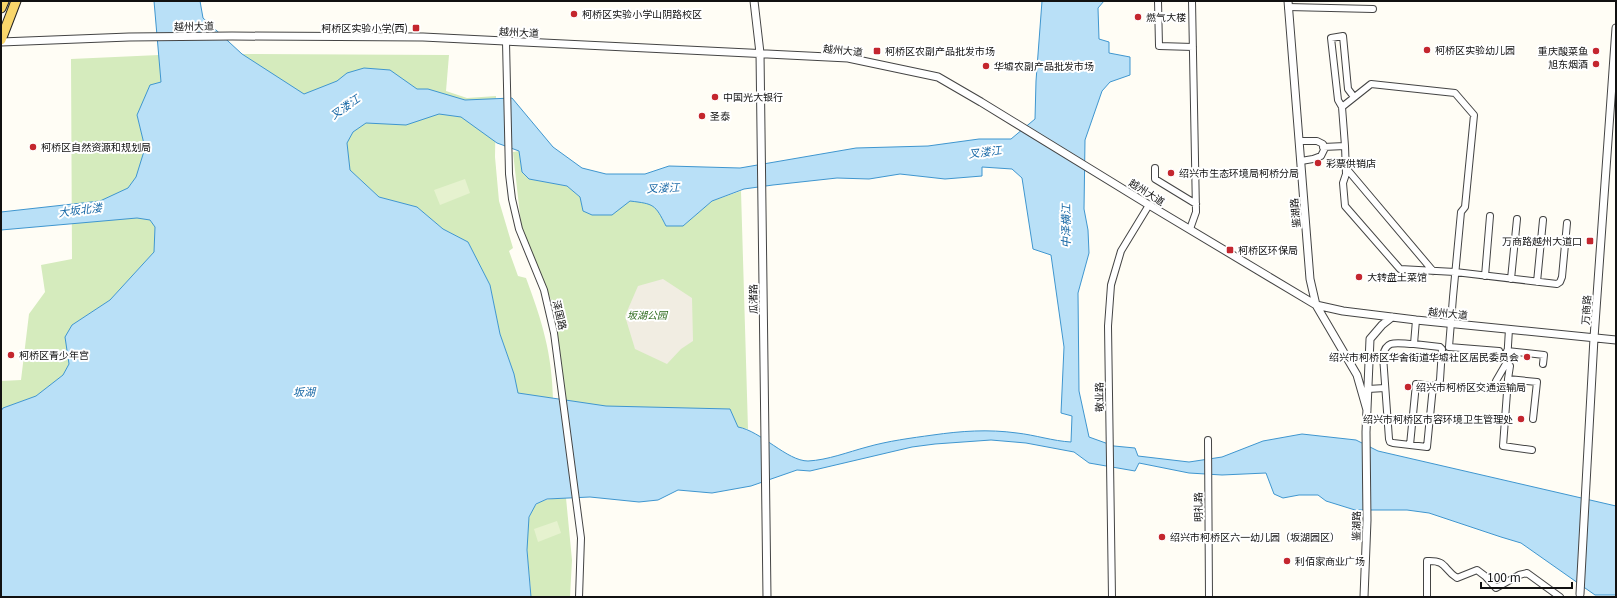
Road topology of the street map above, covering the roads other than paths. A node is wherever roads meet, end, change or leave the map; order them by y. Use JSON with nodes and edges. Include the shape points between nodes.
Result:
{"nodes":[{"id":1,"x":4,"y":1,"type":"edge"},
{"id":2,"x":16,"y":1,"type":"edge"},
{"id":3,"x":754,"y":1,"type":"edge"},
{"id":4,"x":1158,"y":1,"type":"edge"},
{"id":5,"x":1192,"y":1,"type":"edge"},
{"id":6,"x":1288,"y":4,"type":"edge"},
{"id":7,"x":1,"y":8,"type":"edge"},
{"id":8,"x":1373,"y":9,"type":"dead end"},
{"id":9,"x":1616,"y":28,"type":"edge"},
{"id":10,"x":1,"y":41,"type":"edge"},
{"id":11,"x":506,"y":42,"type":"junction"},
{"id":12,"x":1193,"y":47,"type":"junction"},
{"id":13,"x":760,"y":53,"type":"junction"},
{"id":14,"x":1354,"y":97,"type":"junction"},
{"id":15,"x":1342,"y":107,"type":"junction"},
{"id":16,"x":1299,"y":141,"type":"junction"},
{"id":17,"x":1345,"y":146,"type":"junction"},
{"id":18,"x":1323,"y":147,"type":"junction"},
{"id":19,"x":1301,"y":160,"type":"junction"},
{"id":20,"x":1155,"y":168,"type":"dead end"},
{"id":21,"x":1346,"y":168,"type":"junction"},
{"id":22,"x":1196,"y":204,"type":"junction"},
{"id":23,"x":1149,"y":205,"type":"junction"},
{"id":24,"x":1490,"y":216,"type":"dead end"},
{"id":25,"x":1517,"y":218,"type":"dead end"},
{"id":26,"x":1543,"y":220,"type":"dead end"},
{"id":27,"x":1567,"y":223,"type":"dead end"},
{"id":28,"x":1190,"y":229,"type":"junction"},
{"id":29,"x":1433,"y":271,"type":"junction"},
{"id":30,"x":1455,"y":272,"type":"junction"},
{"id":31,"x":1485,"y":276,"type":"junction"},
{"id":32,"x":1510,"y":279,"type":"junction"},
{"id":33,"x":1537,"y":282,"type":"junction"},
{"id":34,"x":1316,"y":305,"type":"junction"},
{"id":35,"x":1392,"y":317,"type":"junction"},
{"id":36,"x":1416,"y":320,"type":"junction"},
{"id":37,"x":1450,"y":323,"type":"junction"},
{"id":38,"x":1509,"y":329,"type":"junction"},
{"id":39,"x":1594,"y":338,"type":"junction"},
{"id":40,"x":1616,"y":340,"type":"edge"},
{"id":41,"x":1414,"y":344,"type":"junction"},
{"id":42,"x":1499,"y":351,"type":"dead end"},
{"id":43,"x":1507,"y":351,"type":"junction"},
{"id":44,"x":1507,"y":362,"type":"junction"},
{"id":45,"x":1543,"y":364,"type":"dead end"},
{"id":46,"x":1508,"y":380,"type":"junction"},
{"id":47,"x":1496,"y":381,"type":"dead end"},
{"id":48,"x":1433,"y":386,"type":"junction"},
{"id":49,"x":1386,"y":388,"type":"junction"},
{"id":50,"x":1368,"y":389,"type":"junction"},
{"id":51,"x":1366,"y":410,"type":"junction"},
{"id":52,"x":1533,"y":419,"type":"dead end"},
{"id":53,"x":1208,"y":440,"type":"dead end"},
{"id":54,"x":1410,"y":445,"type":"junction"},
{"id":55,"x":1532,"y":450,"type":"dead end"},
{"id":56,"x":1580,"y":596,"type":"edge"},
{"id":57,"x":579,"y":597,"type":"edge"},
{"id":58,"x":767,"y":597,"type":"edge"},
{"id":59,"x":1112,"y":597,"type":"edge"},
{"id":60,"x":1209,"y":597,"type":"edge"},
{"id":61,"x":1364,"y":597,"type":"edge"},
{"id":62,"x":1427,"y":597,"type":"edge"},
{"id":63,"x":1560,"y":597,"type":"edge"}],
"edges":[{"from":1,"to":7,"type":"main road"},
{"from":2,"to":10,"type":"main road"},
{"from":3,"to":13,"type":"street","name":"瓜渚路"},
{"from":4,"to":12,"type":"street","via":[[1159,46]]},
{"from":5,"to":12,"type":"street"},
{"from":6,"to":8,"type":"street"},
{"from":6,"to":16,"type":"street","name":"鉴湖路"},
{"from":9,"to":39,"type":"street","name":"万商路"},
{"from":10,"to":11,"type":"street","name":"越州大道","via":[[232,36],[423,37]]},
{"from":11,"to":13,"type":"street","name":"越州大道"},
{"from":11,"to":57,"type":"street","name":"泽国路","via":[[508,174],[519,229],[544,290],[554,333],[581,538]]},
{"from":12,"to":22,"type":"street"},
{"from":13,"to":23,"type":"street","name":"越州大道","via":[[848,58],[938,77]]},
{"from":13,"to":58,"type":"street","name":"瓜渚路"},
{"from":14,"to":15,"type":"street"},
{"from":14,"to":15,"type":"street","via":[[1348,89],[1344,36],[1331,38],[1338,100]]},
{"from":14,"to":30,"type":"street","via":[[1371,84],[1456,93],[1474,114],[1465,207],[1461,212]]},
{"from":15,"to":17,"type":"street"},
{"from":16,"to":18,"type":"street","via":[[1317,141],[1323,144]]},
{"from":16,"to":19,"type":"street","name":"鉴湖路"},
{"from":17,"to":18,"type":"street"},
{"from":17,"to":21,"type":"street"},
{"from":18,"to":19,"type":"street","via":[[1321,156]]},
{"from":19,"to":34,"type":"street","name":"鉴湖路","via":[[1310,279]]},
{"from":20,"to":22,"type":"street","via":[[1155,179]]},
{"from":21,"to":29,"type":"street"},
{"from":21,"to":29,"type":"street","via":[[1343,183],[1345,206],[1400,269]]},
{"from":22,"to":28,"type":"street"},
{"from":23,"to":28,"type":"street","name":"越州大道"},
{"from":23,"to":59,"type":"street","name":"敬业路","via":[[1121,251],[1111,285],[1108,326]]},
{"from":24,"to":31,"type":"street"},
{"from":25,"to":32,"type":"street"},
{"from":26,"to":33,"type":"street"},
{"from":27,"to":33,"type":"street","via":[[1560,282]]},
{"from":28,"to":34,"type":"street","name":"越州大道"},
{"from":29,"to":30,"type":"street"},
{"from":30,"to":31,"type":"street"},
{"from":30,"to":37,"type":"street"},
{"from":31,"to":32,"type":"street"},
{"from":32,"to":33,"type":"street"},
{"from":34,"to":35,"type":"street","name":"越州大道"},
{"from":34,"to":51,"type":"street","name":"鉴湖路","via":[[1357,375]]},
{"from":35,"to":36,"type":"street","name":"越州大道"},
{"from":35,"to":50,"type":"street","via":[[1370,339]]},
{"from":36,"to":37,"type":"street","name":"越州大道"},
{"from":36,"to":41,"type":"street"},
{"from":37,"to":38,"type":"street","name":"越州大道"},
{"from":37,"to":42,"type":"street","via":[[1449,347]]},
{"from":38,"to":39,"type":"street","name":"越州大道"},
{"from":38,"to":43,"type":"street"},
{"from":39,"to":40,"type":"street","name":"越州大道"},
{"from":39,"to":56,"type":"street","name":"万商路"},
{"from":41,"to":48,"type":"street","via":[[1442,349],[1440,380]]},
{"from":41,"to":49,"type":"street","via":[[1387,345],[1383,356]]},
{"from":43,"to":44,"type":"street"},
{"from":43,"to":45,"type":"street","via":[[1544,355]]},
{"from":44,"to":46,"type":"street","via":[[1510,366]]},
{"from":44,"to":47,"type":"street"},
{"from":46,"to":52,"type":"street","via":[[1537,382]]},
{"from":46,"to":55,"type":"street","via":[[1503,446]]},
{"from":48,"to":54,"type":"street","via":[[1427,447]]},
{"from":48,"to":54,"type":"street","via":[[1416,384]]},
{"from":49,"to":50,"type":"street"},
{"from":49,"to":54,"type":"street","via":[[1390,442]]},
{"from":50,"to":51,"type":"street"},
{"from":51,"to":61,"type":"street","name":"鉴湖路","via":[[1367,520]]},
{"from":53,"to":60,"type":"street","name":"明礼路"},
{"from":62,"to":63,"type":"street","via":[[1427,561],[1444,564],[1450,574],[1457,578],[1477,570],[1496,588],[1527,573]]}]}
